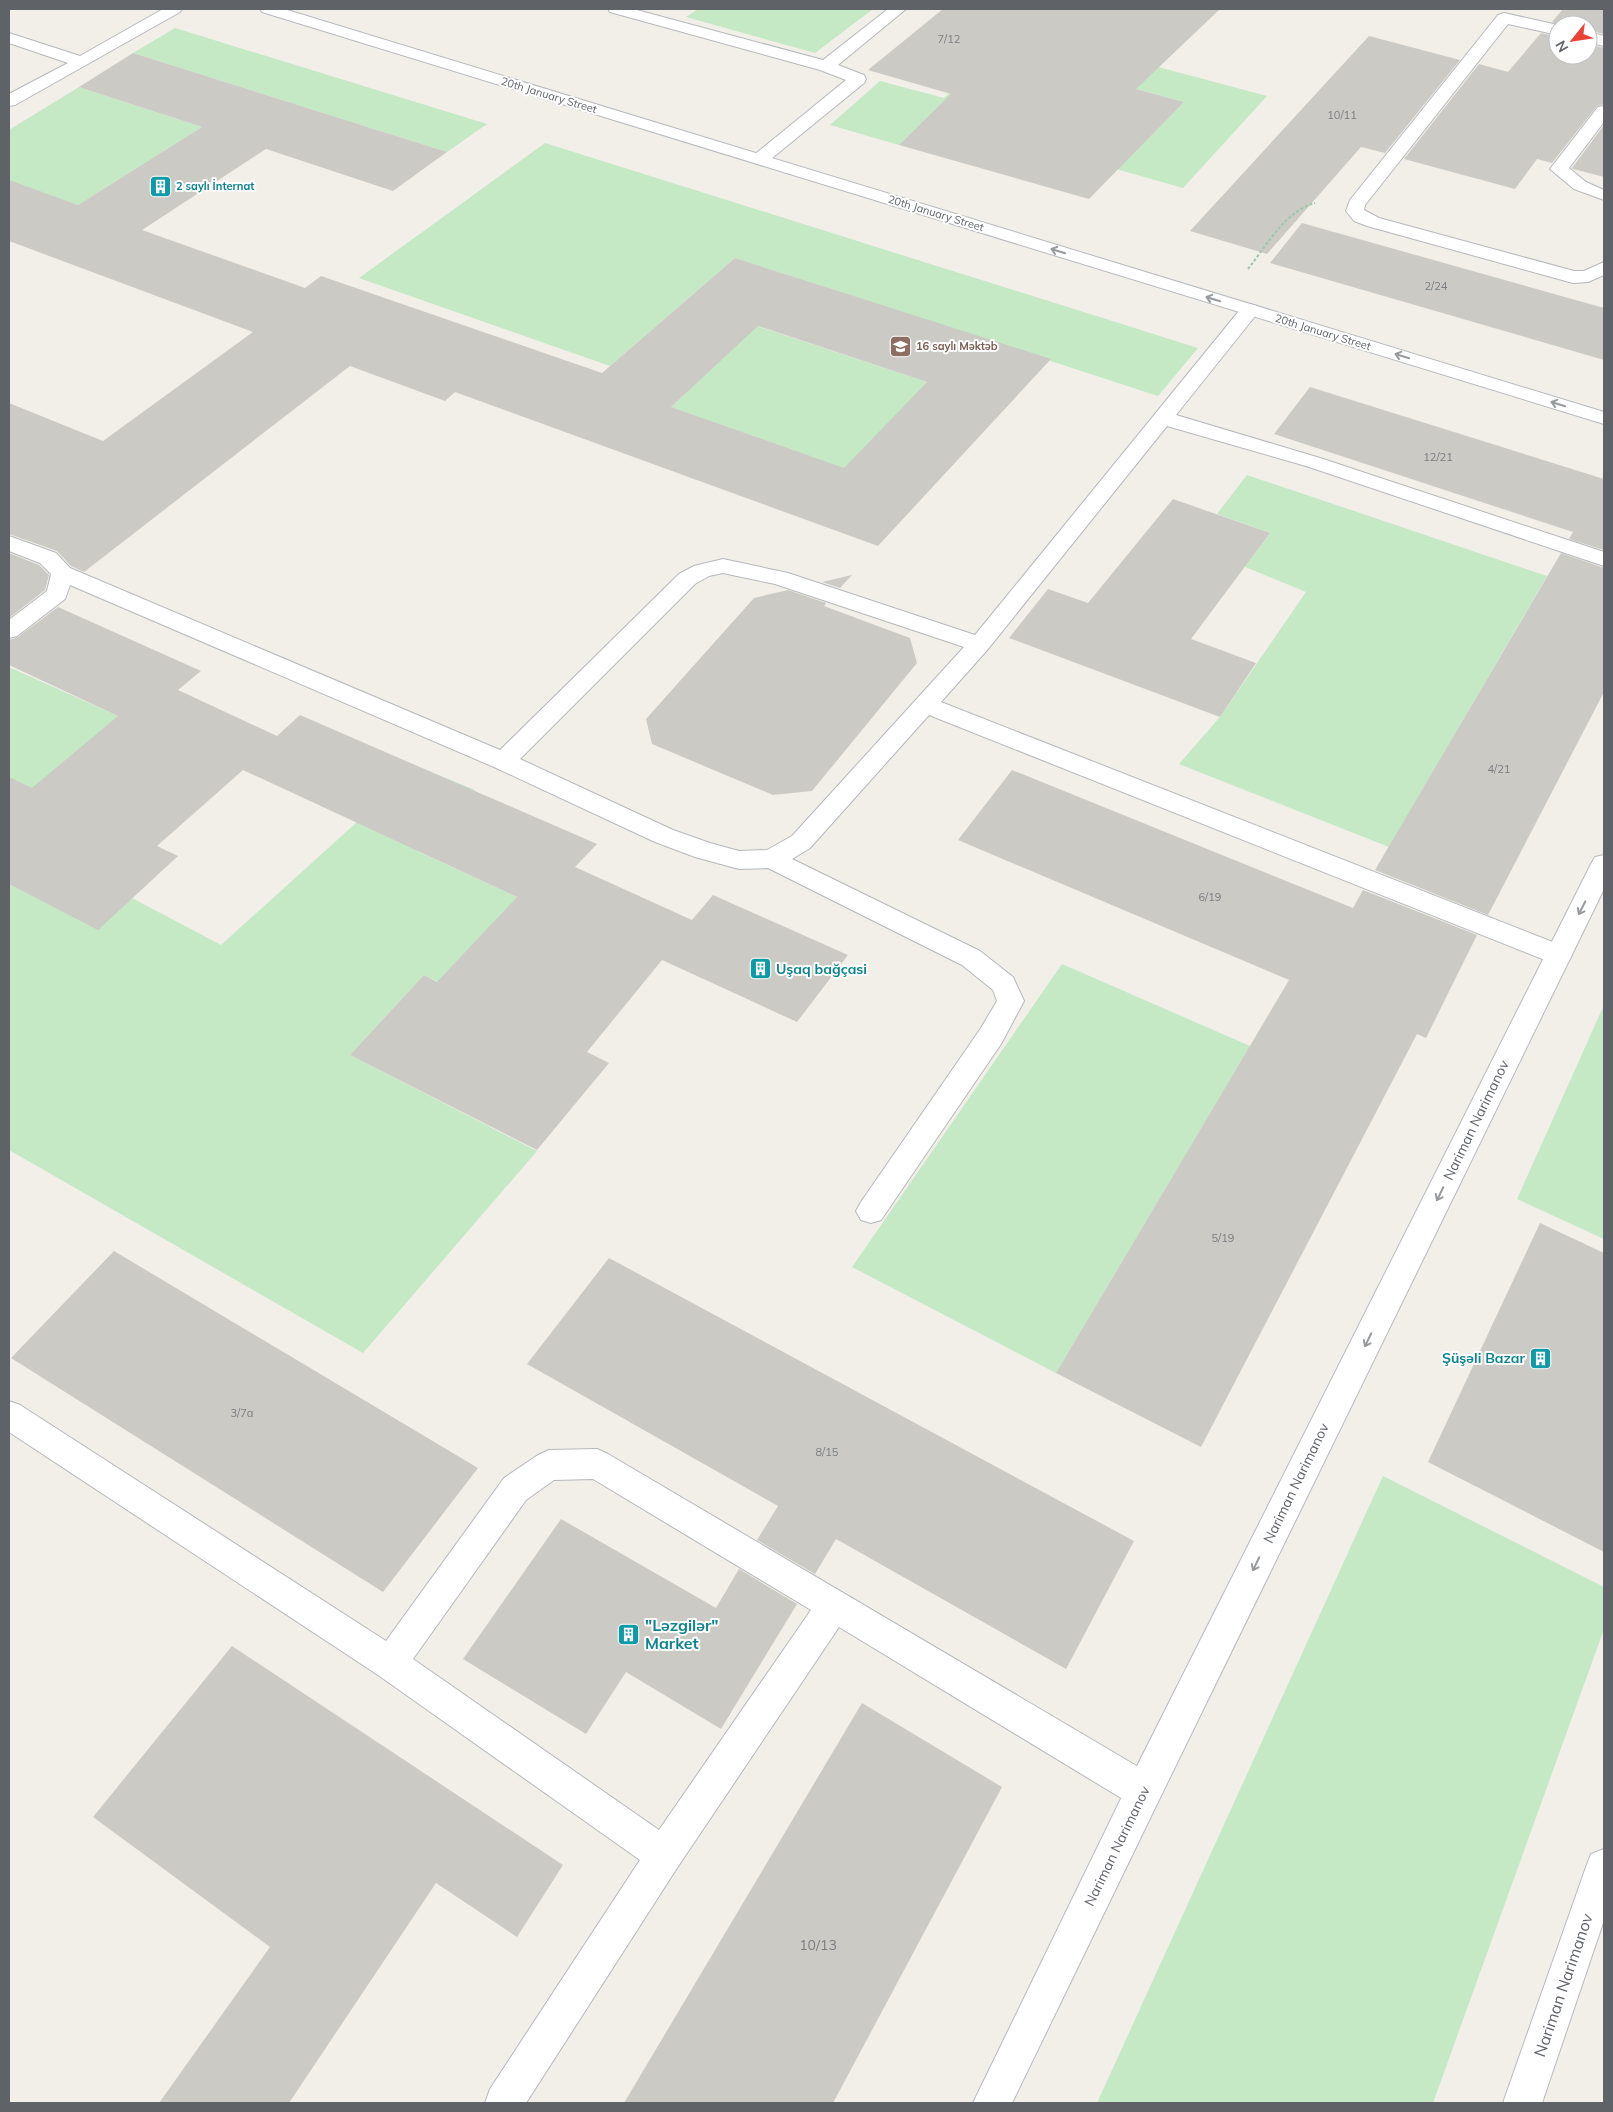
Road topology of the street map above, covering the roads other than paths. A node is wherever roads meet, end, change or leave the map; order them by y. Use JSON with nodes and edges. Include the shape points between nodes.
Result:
{"nodes":[{"id":1,"x":174,"y":9,"type":"edge"},
{"id":2,"x":268,"y":9,"type":"edge"},
{"id":3,"x":616,"y":9,"type":"edge"},
{"id":4,"x":898,"y":9,"type":"edge"},
{"id":5,"x":1508,"y":13,"type":"edge"},
{"id":6,"x":1548,"y":27,"type":"edge"},
{"id":7,"x":9,"y":38,"type":"edge"},
{"id":8,"x":82,"y":62,"type":"junction"},
{"id":9,"x":826,"y":66,"type":"junction"},
{"id":10,"x":11,"y":99,"type":"edge"},
{"id":11,"x":1604,"y":111,"type":"edge"},
{"id":12,"x":760,"y":159,"type":"junction"},
{"id":13,"x":1604,"y":195,"type":"edge"},
{"id":14,"x":1604,"y":268,"type":"edge"},
{"id":15,"x":1250,"y":310,"type":"junction"},
{"id":16,"x":1164,"y":418,"type":"junction"},
{"id":17,"x":1604,"y":418,"type":"edge"},
{"id":18,"x":9,"y":543,"type":"edge"},
{"id":19,"x":1604,"y":559,"type":"edge"},
{"id":20,"x":62,"y":573,"type":"junction"},
{"id":21,"x":9,"y":631,"type":"edge"},
{"id":22,"x":980,"y":644,"type":"junction"},
{"id":23,"x":926,"y":705,"type":"junction"},
{"id":24,"x":503,"y":761,"type":"junction"},
{"id":25,"x":771,"y":859,"type":"junction"},
{"id":26,"x":1604,"y":864,"type":"edge"},
{"id":27,"x":1559,"y":954,"type":"junction"},
{"id":28,"x":871,"y":1211,"type":"dead end"},
{"id":29,"x":9,"y":1416,"type":"edge"},
{"id":30,"x":833,"y":1606,"type":"junction"},
{"id":31,"x":390,"y":1663,"type":"junction"},
{"id":32,"x":1144,"y":1791,"type":"junction"},
{"id":33,"x":664,"y":1855,"type":"junction"},
{"id":34,"x":1604,"y":1867,"type":"edge"},
{"id":35,"x":504,"y":2103,"type":"edge"},
{"id":36,"x":992,"y":2103,"type":"edge"},
{"id":37,"x":1522,"y":2103,"type":"edge"}],
"edges":[{"from":1,"to":8,"type":"street"},
{"from":2,"to":12,"type":"street","name":"20th January Street"},
{"from":3,"to":9,"type":"street"},
{"from":4,"to":9,"type":"street"},
{"from":5,"to":6,"type":"street"},
{"from":5,"to":14,"type":"street","via":[[1356,204],[1355,210],[1373,222],[1573,277],[1588,276]]},
{"from":7,"to":8,"type":"street"},
{"from":8,"to":10,"type":"street"},
{"from":9,"to":12,"type":"street","via":[[858,79]]},
{"from":11,"to":13,"type":"street","via":[[1559,169],[1572,181]]},
{"from":15,"to":12,"type":"street","name":"20th January Street","one_way":true},
{"from":15,"to":16,"type":"street"},
{"from":17,"to":15,"type":"street","name":"20th January Street","one_way":true},
{"from":16,"to":19,"type":"street","via":[[1313,462]]},
{"from":16,"to":22,"type":"street"},
{"from":18,"to":20,"type":"street","via":[[48,558]]},
{"from":20,"to":21,"type":"street","via":[[57,594]]},
{"from":20,"to":24,"type":"street"},
{"from":22,"to":23,"type":"street"},
{"from":22,"to":24,"type":"street","via":[[780,578],[723,566],[702,570],[687,579]]},
{"from":23,"to":25,"type":"street","via":[[801,842]]},
{"from":23,"to":27,"type":"street"},
{"from":24,"to":25,"type":"street","via":[[664,836],[704,851],[739,860]]},
{"from":25,"to":28,"type":"street","via":[[971,958],[1004,984],[1011,1001]]},
{"from":26,"to":27,"type":"street","name":"Nariman Narimanov","one_way":true},
{"from":27,"to":32,"type":"street","name":"Nariman Narimanov","one_way":true},
{"from":29,"to":31,"type":"street"},
{"from":30,"to":31,"type":"street","via":[[596,1464],[549,1465],[515,1489]]},
{"from":30,"to":32,"type":"street"},
{"from":30,"to":33,"type":"street"},
{"from":31,"to":33,"type":"street"},
{"from":32,"to":36,"type":"street","name":"Nariman Narimanov"},
{"from":33,"to":35,"type":"street"},
{"from":34,"to":37,"type":"street","name":"Nariman Narimanov"}]}
